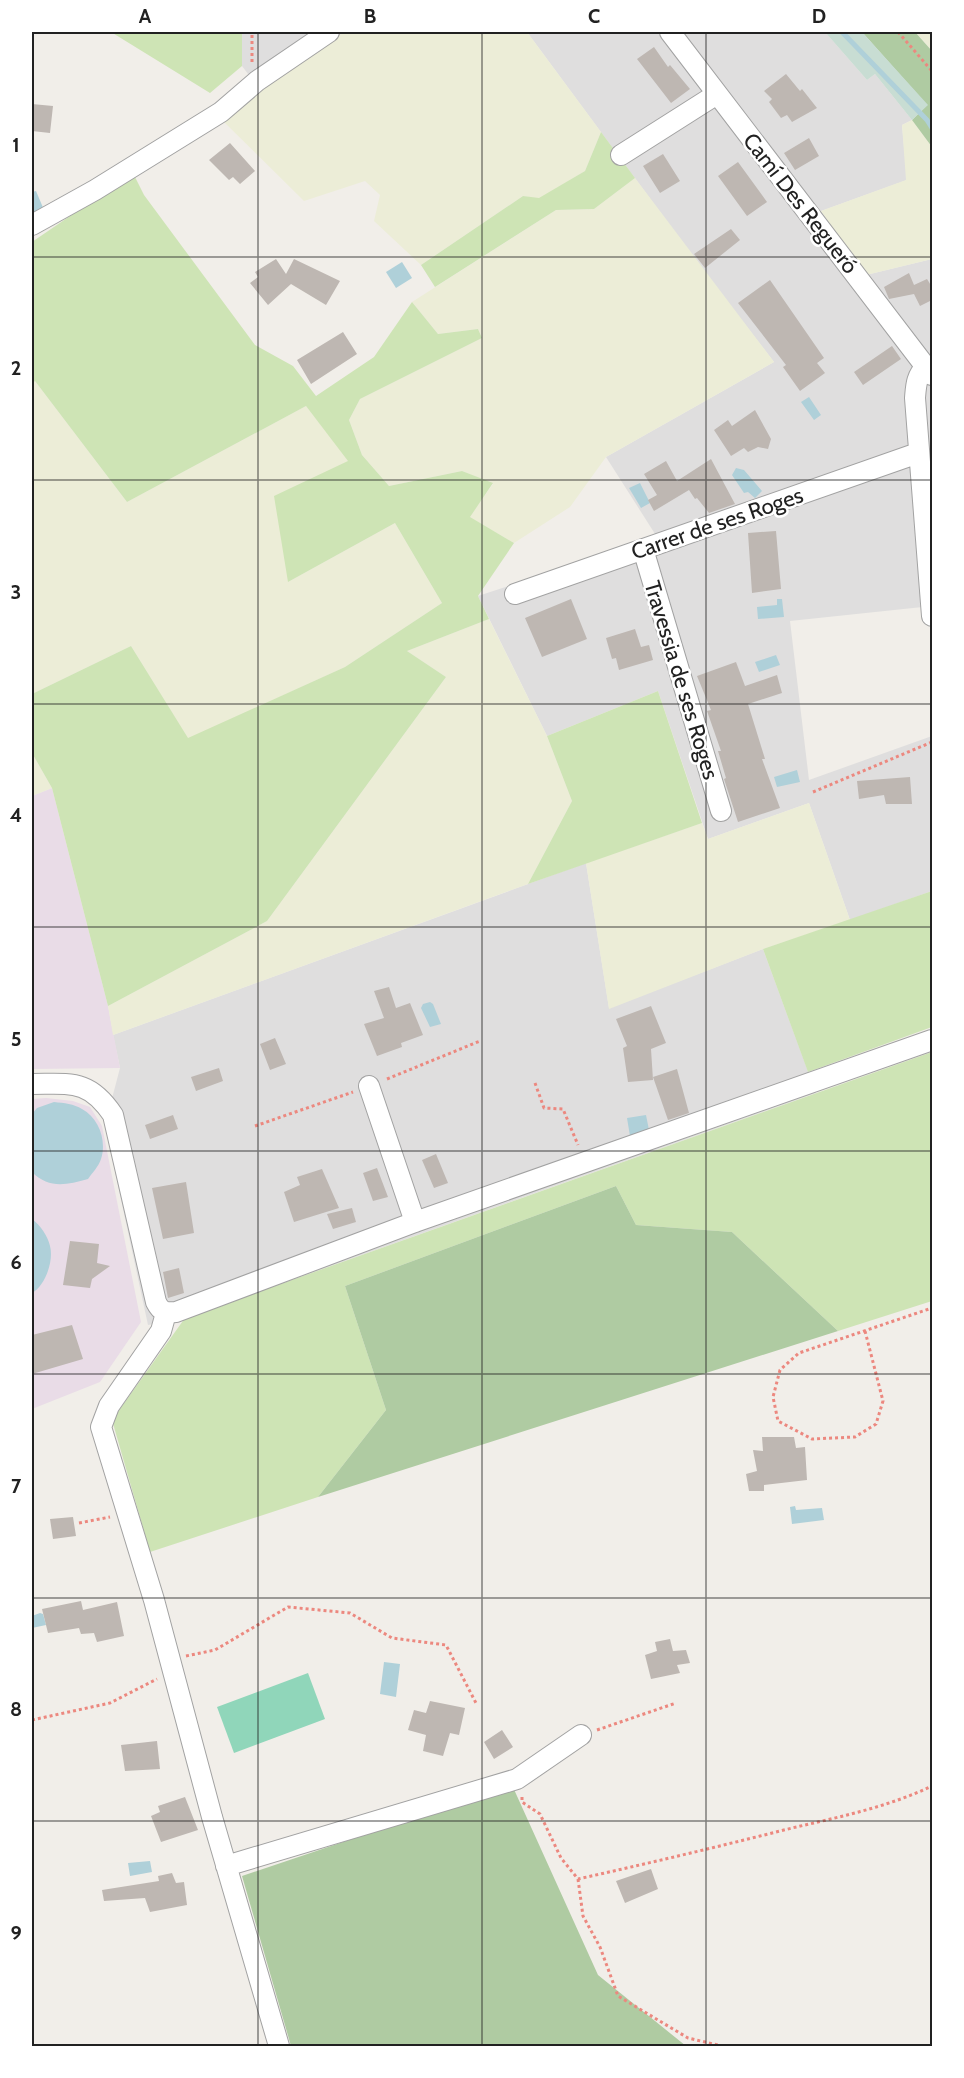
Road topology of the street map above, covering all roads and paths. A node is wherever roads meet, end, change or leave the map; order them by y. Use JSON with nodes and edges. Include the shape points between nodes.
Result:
{"nodes":[{"id":1,"x":252,"y":32,"type":"edge"},
{"id":2,"x":329,"y":32,"type":"edge"},
{"id":3,"x":670,"y":32,"type":"edge"},
{"id":4,"x":898,"y":32,"type":"edge"},
{"id":5,"x":933,"y":71,"type":"edge"},
{"id":6,"x":257,"y":81,"type":"junction"},
{"id":7,"x":717,"y":94,"type":"junction"},
{"id":8,"x":621,"y":155,"type":"dead end"},
{"id":9,"x":32,"y":225,"type":"edge"},
{"id":10,"x":929,"y":371,"type":"edge"},
{"id":11,"x":918,"y":453,"type":"junction"},
{"id":12,"x":643,"y":549,"type":"junction"},
{"id":13,"x":515,"y":594,"type":"dead end"},
{"id":14,"x":933,"y":616,"type":"edge"},
{"id":15,"x":933,"y":742,"type":"edge"},
{"id":16,"x":813,"y":792,"type":"dead end"},
{"id":17,"x":722,"y":811,"type":"dead end"},
{"id":18,"x":933,"y":1040,"type":"edge"},
{"id":19,"x":32,"y":1083,"type":"edge"},
{"id":20,"x":535,"y":1083,"type":"dead end"},
{"id":21,"x":369,"y":1086,"type":"dead end"},
{"id":22,"x":585,"y":1162,"type":"junction"},
{"id":23,"x":415,"y":1222,"type":"junction"},
{"id":24,"x":933,"y":1308,"type":"edge"},
{"id":25,"x":166,"y":1313,"type":"junction"},
{"id":26,"x":865,"y":1331,"type":"junction"},
{"id":27,"x":127,"y":1513,"type":"junction"},
{"id":28,"x":79,"y":1523,"type":"dead end"},
{"id":29,"x":171,"y":1665,"type":"junction"},
{"id":30,"x":676,"y":1703,"type":"dead end"},
{"id":31,"x":477,"y":1705,"type":"dead end"},
{"id":32,"x":32,"y":1720,"type":"edge"},
{"id":33,"x":581,"y":1735,"type":"joint"},
{"id":34,"x":517,"y":1779,"type":"junction"},
{"id":35,"x":933,"y":1786,"type":"edge"},
{"id":36,"x":226,"y":1866,"type":"junction"},
{"id":37,"x":578,"y":1879,"type":"junction"},
{"id":38,"x":279,"y":2046,"type":"edge"},
{"id":39,"x":722,"y":2046,"type":"edge"}],
"edges":[{"from":1,"to":6,"type":"path","via":[[252,70]]},
{"from":2,"to":6,"type":"street"},
{"from":3,"to":7,"type":"street","name":"Camí Des Regueró"},
{"from":4,"to":5,"type":"path"},
{"from":6,"to":9,"type":"street","via":[[221,112]]},
{"from":7,"to":8,"type":"street"},
{"from":7,"to":10,"type":"street","name":"Camí Des Regueró"},
{"from":10,"to":11,"type":"street","via":[[920,372],[916,382]]},
{"from":11,"to":12,"type":"street","name":"Carrer de ses Roges"},
{"from":11,"to":14,"type":"street"},
{"from":12,"to":13,"type":"street","name":"Carrer de ses Roges"},
{"from":12,"to":17,"type":"street","name":"Travessia de ses Roges"},
{"from":15,"to":16,"type":"path"},
{"from":18,"to":22,"type":"street"},
{"from":19,"to":25,"type":"street","via":[[76,1084],[102,1099],[113,1115],[156,1302]]},
{"from":20,"to":22,"type":"path","via":[[544,1108],[563,1109]]},
{"from":21,"to":23,"type":"street"},
{"from":22,"to":23,"type":"street"},
{"from":23,"to":25,"type":"street"},
{"from":24,"to":26,"type":"path"},
{"from":25,"to":27,"type":"street","via":[[161,1331],[109,1406],[101,1427]]},
{"from":26,"to":26,"type":"path","via":[[799,1353],[780,1370],[773,1397],[778,1421],[812,1439],[855,1437],[876,1424],[883,1401]]},
{"from":27,"to":28,"type":"path"},
{"from":27,"to":29,"type":"street"},
{"from":29,"to":31,"type":"path","via":[[215,1650],[288,1607],[350,1613],[392,1638],[446,1645]]},
{"from":29,"to":32,"type":"path","via":[[110,1703]]},
{"from":29,"to":36,"type":"street"},
{"from":30,"to":33,"type":"path"},
{"from":33,"to":34,"type":"street"},
{"from":34,"to":36,"type":"street"},
{"from":34,"to":37,"type":"path","via":[[523,1790],[522,1802],[540,1814],[561,1858]]},
{"from":35,"to":37,"type":"path","via":[[907,1798],[828,1820]]},
{"from":36,"to":38,"type":"street"},
{"from":37,"to":39,"type":"path","via":[[583,1916],[600,1947],[618,1996],[688,2038]]}]}
